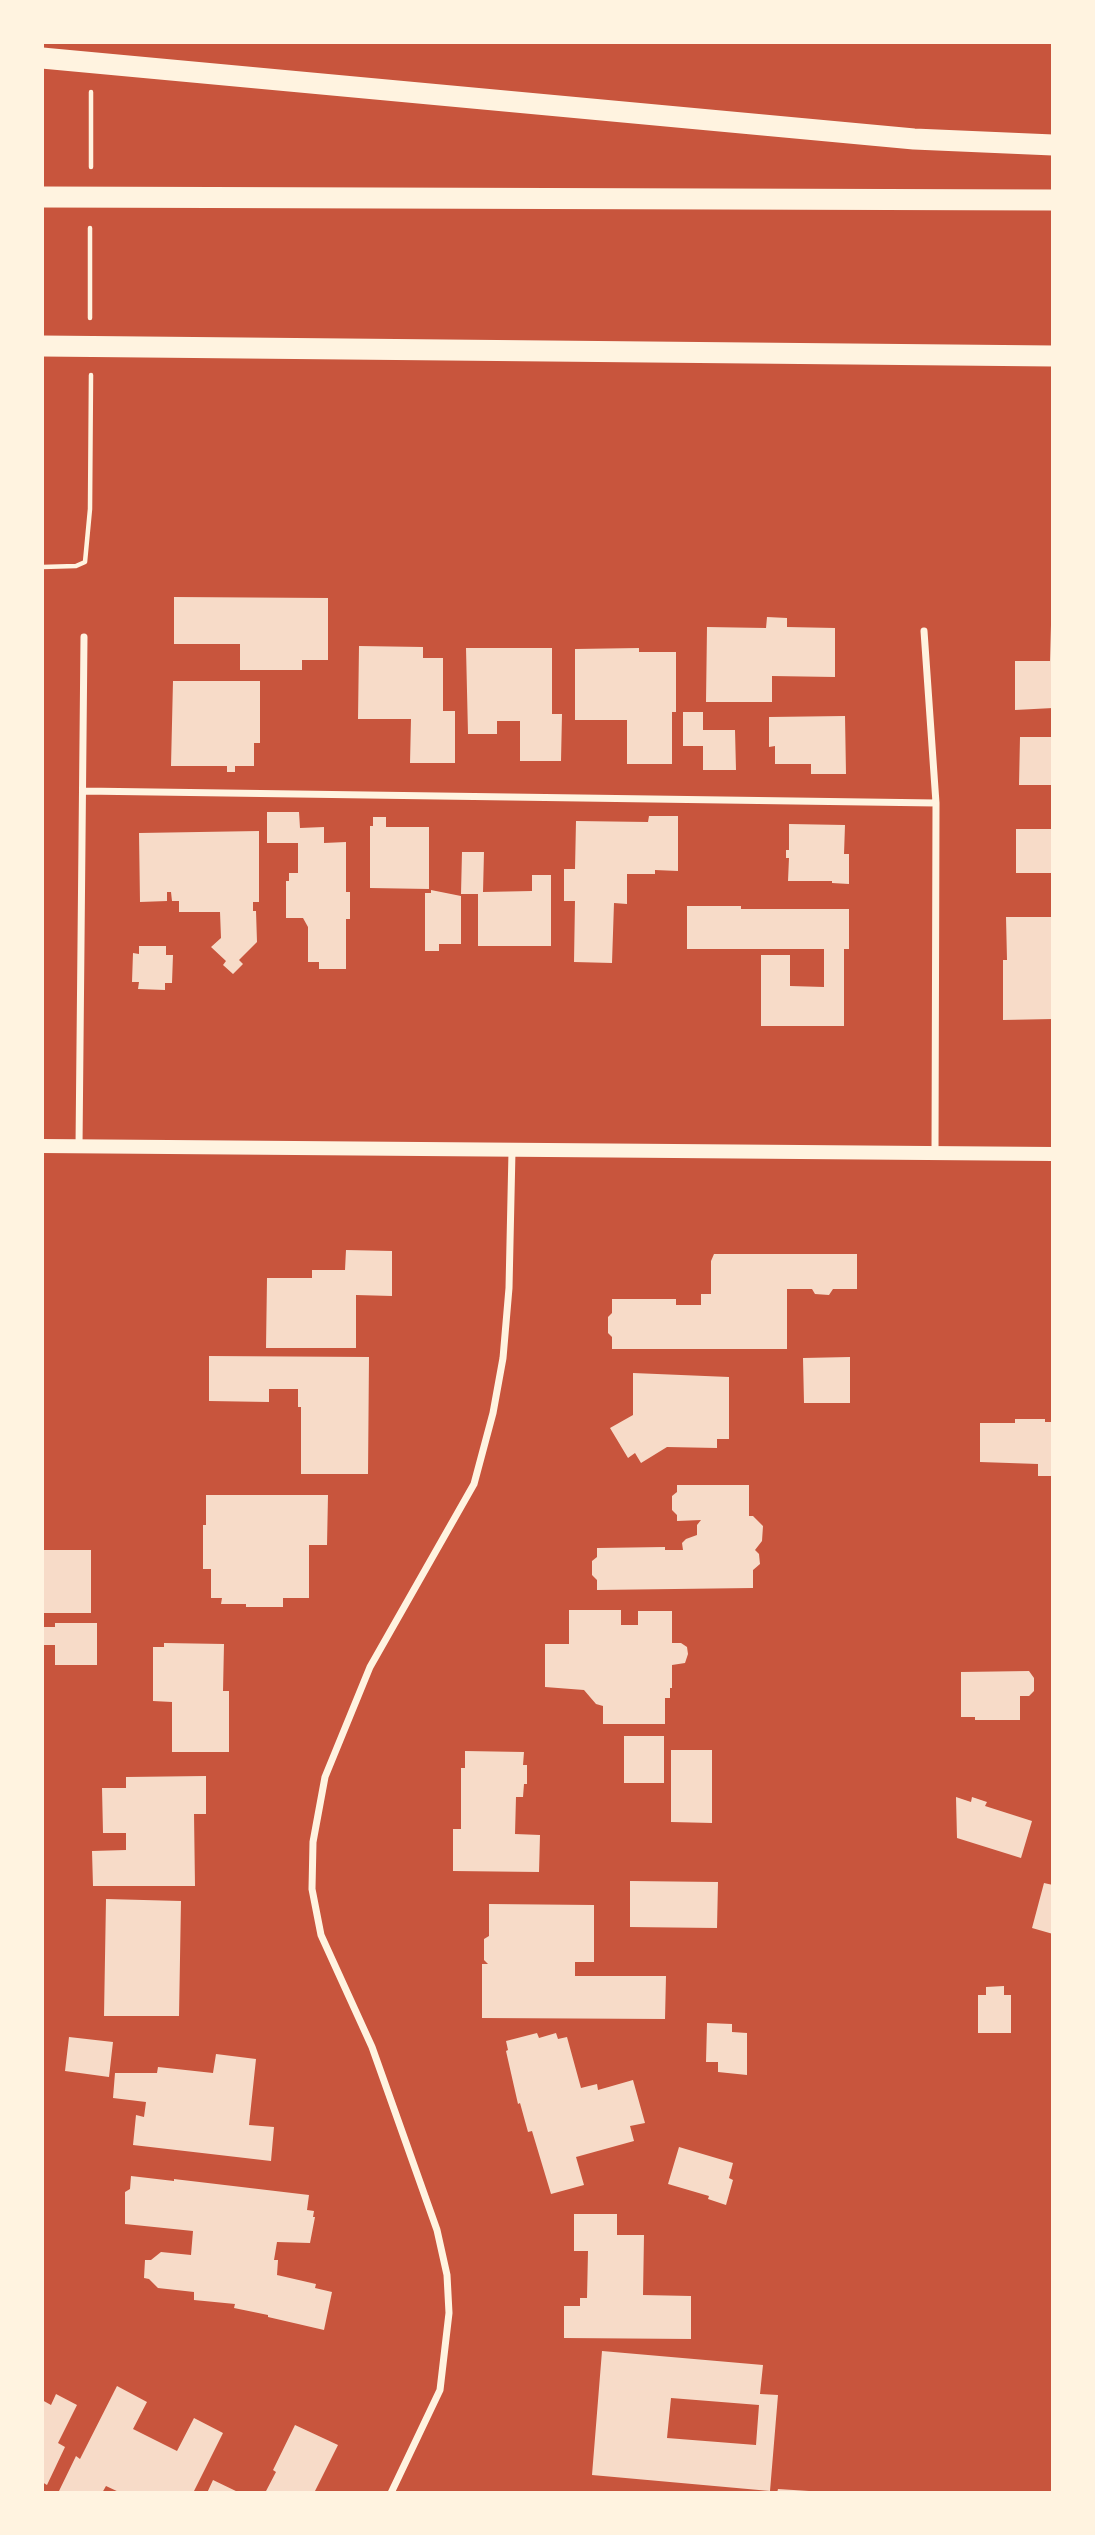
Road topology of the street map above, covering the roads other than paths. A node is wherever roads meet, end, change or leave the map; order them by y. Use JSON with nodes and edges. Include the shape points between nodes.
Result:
{"nodes":[{"id":1,"x":42,"y":58,"type":"edge"},
{"id":2,"x":1053,"y":145,"type":"edge"},
{"id":3,"x":42,"y":197,"type":"edge"},
{"id":4,"x":1053,"y":200,"type":"edge"},
{"id":5,"x":42,"y":346,"type":"edge"},
{"id":6,"x":1053,"y":356,"type":"edge"},
{"id":7,"x":924,"y":631,"type":"dead end"},
{"id":8,"x":84,"y":637,"type":"dead end"},
{"id":9,"x":83,"y":791,"type":"junction"},
{"id":10,"x":936,"y":803,"type":"junction"},
{"id":11,"x":42,"y":1146,"type":"edge"},
{"id":12,"x":79,"y":1146,"type":"junction"},
{"id":13,"x":512,"y":1151,"type":"junction"},
{"id":14,"x":934,"y":1154,"type":"junction"},
{"id":15,"x":1053,"y":1154,"type":"edge"},
{"id":16,"x":391,"y":2493,"type":"edge"}],
"edges":[{"from":1,"to":2,"type":"highway","via":[[914,139]]},
{"from":3,"to":4,"type":"highway"},
{"from":5,"to":6,"type":"highway"},
{"from":7,"to":10,"type":"street"},
{"from":8,"to":9,"type":"street"},
{"from":9,"to":10,"type":"street"},
{"from":9,"to":12,"type":"street"},
{"from":10,"to":14,"type":"street"},
{"from":11,"to":12,"type":"main road"},
{"from":12,"to":13,"type":"main road"},
{"from":13,"to":14,"type":"main road"},
{"from":13,"to":16,"type":"street","via":[[503,1357],[474,1483],[370,1667],[325,1777],[313,1842],[312,1889],[321,1935],[372,2047],[437,2230],[447,2275],[449,2314],[440,2389]]},
{"from":14,"to":15,"type":"main road"}]}
